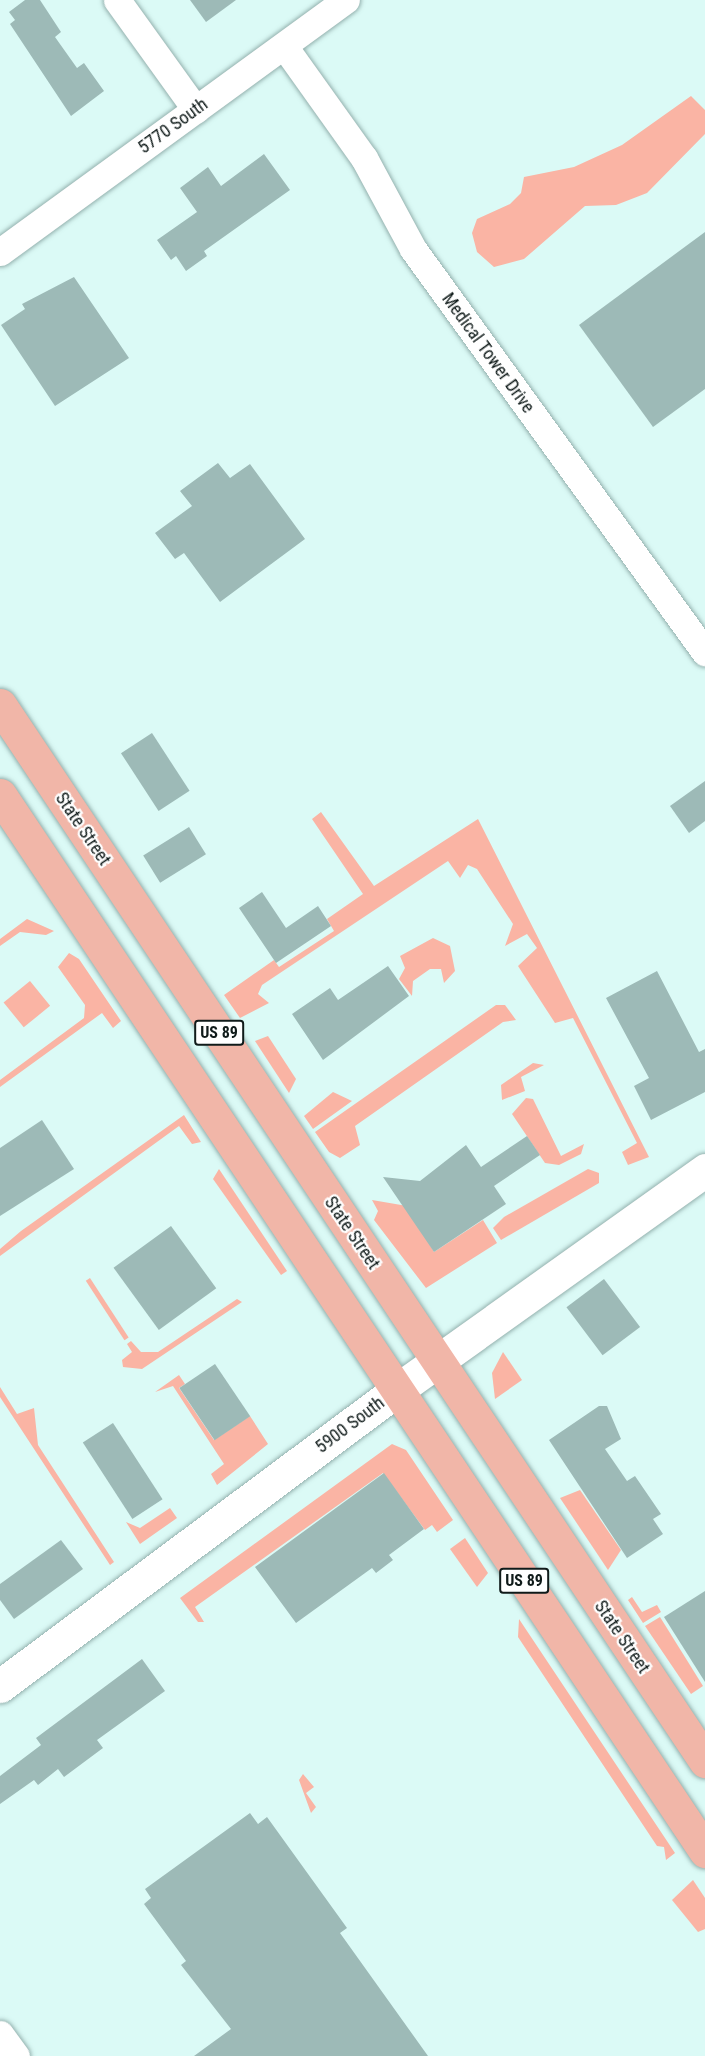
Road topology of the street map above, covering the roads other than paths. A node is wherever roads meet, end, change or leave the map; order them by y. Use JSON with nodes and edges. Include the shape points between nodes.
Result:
{"nodes":[{"id":1,"x":117,"y":0,"type":"edge"},
{"id":2,"x":346,"y":0,"type":"edge"},
{"id":3,"x":284,"y":46,"type":"junction"},
{"id":4,"x":196,"y":110,"type":"junction"},
{"id":5,"x":0,"y":252,"type":"edge"},
{"id":6,"x":705,"y":652,"type":"edge"},
{"id":7,"x":0,"y":705,"type":"edge"},
{"id":8,"x":0,"y":795,"type":"edge"},
{"id":9,"x":705,"y":1170,"type":"edge"},
{"id":10,"x":438,"y":1360,"type":"junction"},
{"id":11,"x":397,"y":1390,"type":"junction"},
{"id":12,"x":0,"y":1686,"type":"edge"},
{"id":13,"x":705,"y":1761,"type":"edge"},
{"id":14,"x":705,"y":1851,"type":"edge"},
{"id":15,"x":0,"y":2034,"type":"edge"},
{"id":16,"x":16,"y":2056,"type":"edge"}],
"edges":[{"from":1,"to":4,"type":"street"},
{"from":2,"to":3,"type":"street","name":"5770 South"},
{"from":3,"to":4,"type":"street","name":"5770 South"},
{"from":3,"to":6,"type":"street","name":"Medical Tower Drive","via":[[364,158],[413,249]]},
{"from":4,"to":5,"type":"street","name":"5770 South"},
{"from":7,"to":10,"type":"main road","name":"State Street","number":"US 89"},
{"from":8,"to":11,"type":"main road","number":"US 89"},
{"from":9,"to":10,"type":"street","name":"5900 South"},
{"from":10,"to":11,"type":"street","name":"5900 South"},
{"from":10,"to":13,"type":"main road","name":"State Street","number":"US 89"},
{"from":11,"to":12,"type":"street","name":"5900 South"},
{"from":11,"to":14,"type":"main road","number":"US 89"},
{"from":15,"to":16,"type":"street"}]}
